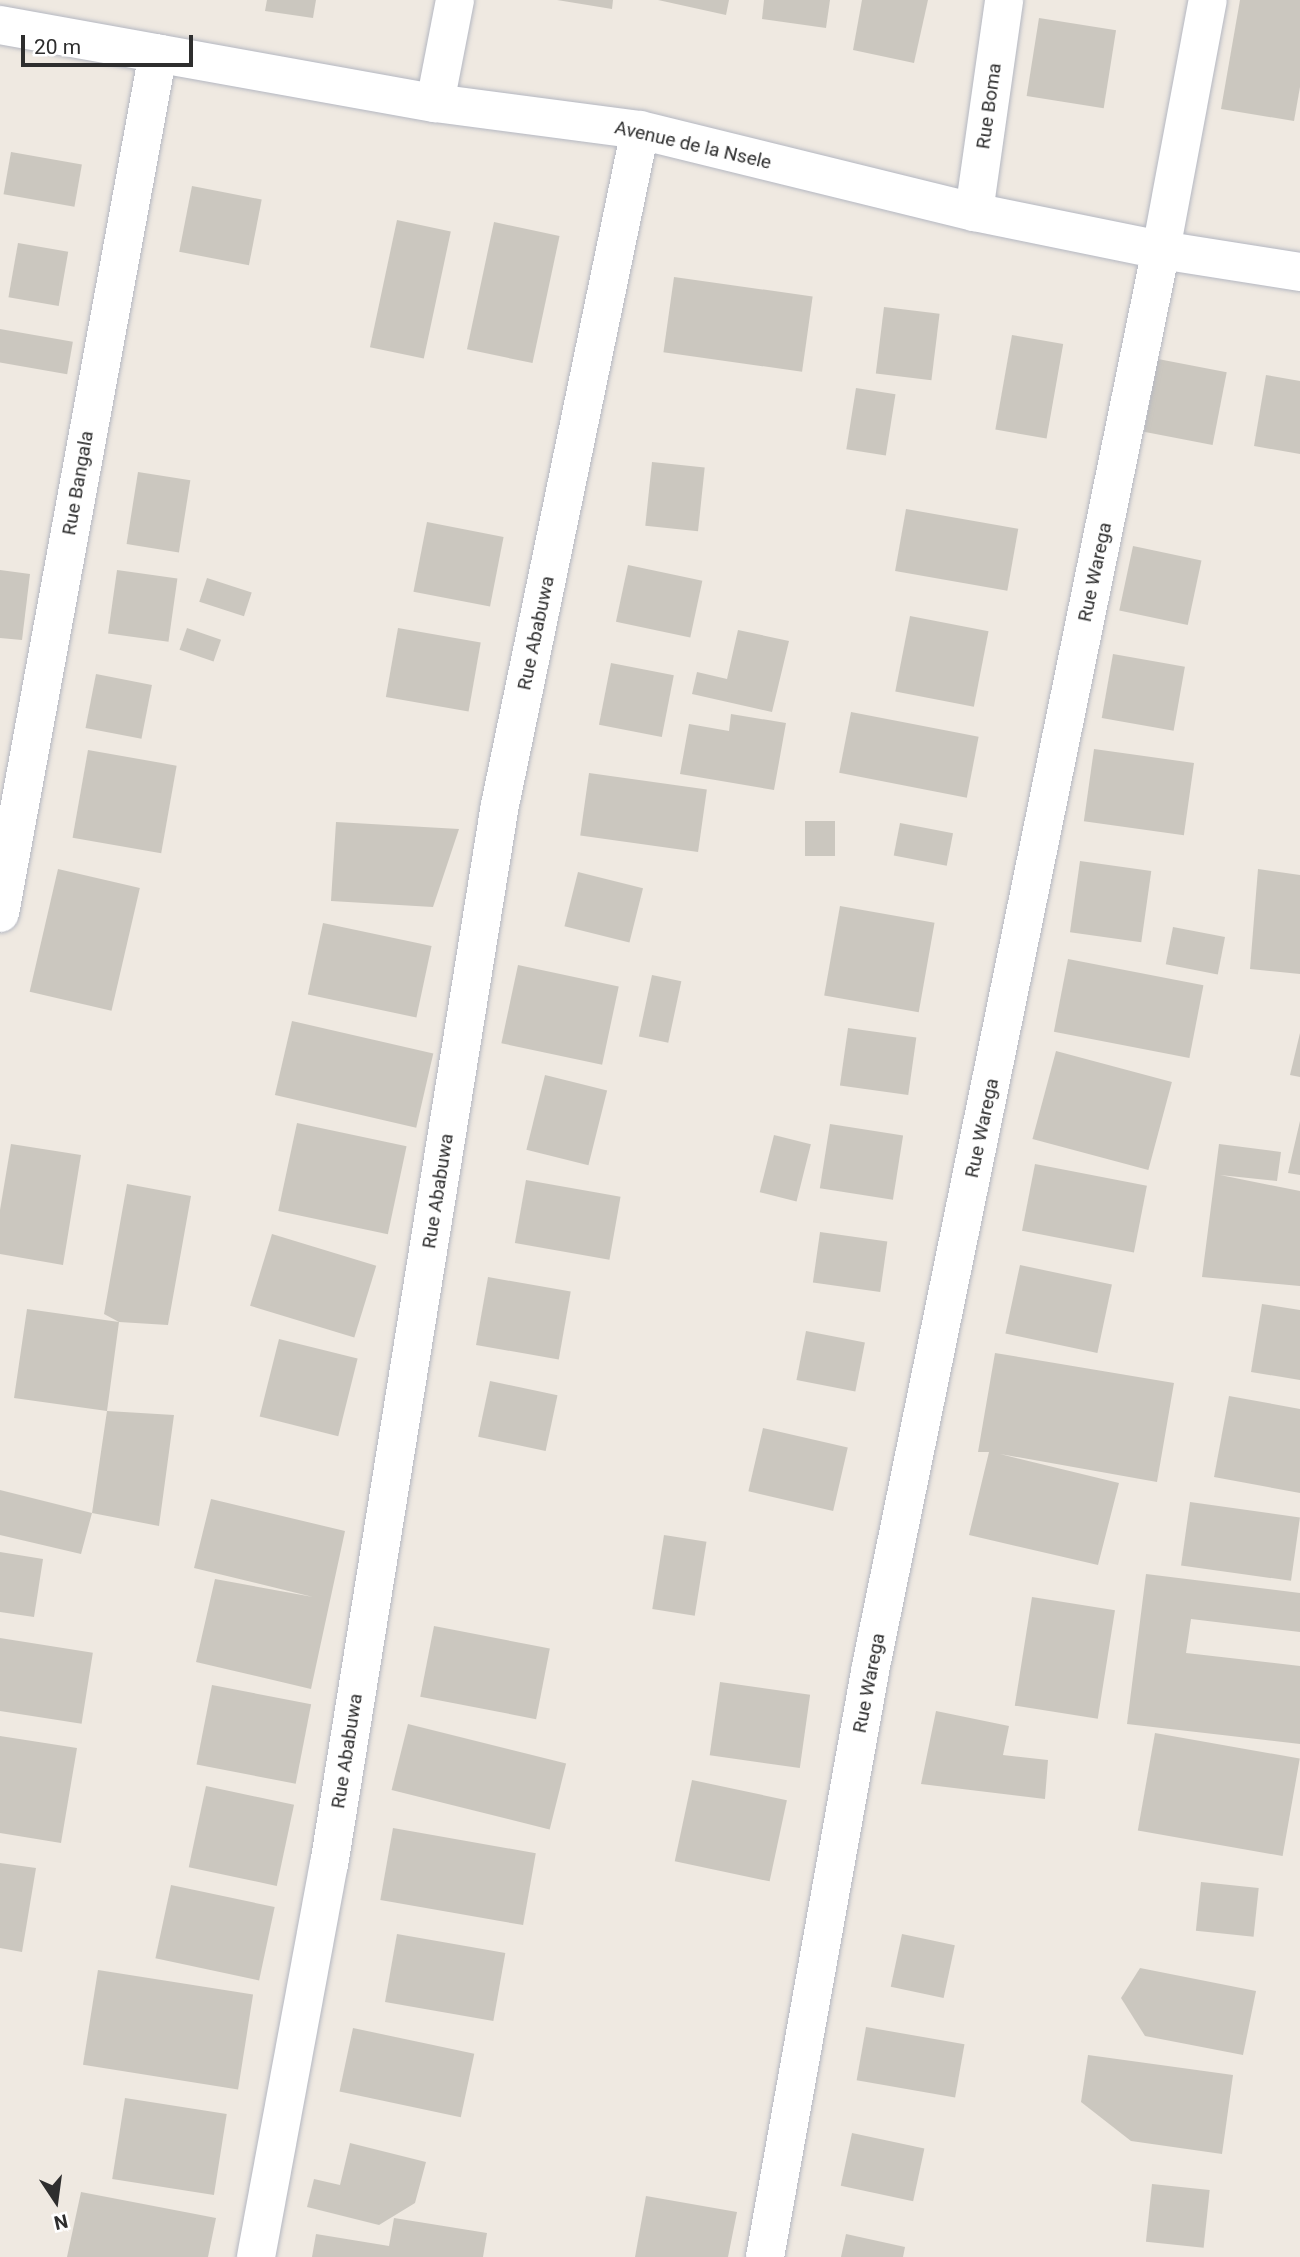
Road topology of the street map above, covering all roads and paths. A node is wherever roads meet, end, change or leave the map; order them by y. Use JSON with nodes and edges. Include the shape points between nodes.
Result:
{"nodes":[{"id":1,"x":455,"y":0,"type":"edge"},
{"id":2,"x":1004,"y":0,"type":"edge"},
{"id":3,"x":1208,"y":0,"type":"edge"},
{"id":4,"x":0,"y":25,"type":"edge"},
{"id":5,"x":158,"y":53,"type":"junction"},
{"id":6,"x":435,"y":103,"type":"junction"},
{"id":7,"x":640,"y":130,"type":"junction"},
{"id":8,"x":974,"y":212,"type":"junction"},
{"id":9,"x":1161,"y":250,"type":"junction"},
{"id":10,"x":1300,"y":272,"type":"edge"},
{"id":11,"x":0,"y":913,"type":"edge"},
{"id":12,"x":256,"y":2257,"type":"edge"},
{"id":13,"x":765,"y":2257,"type":"edge"}],
"edges":[{"from":1,"to":6,"type":"street"},
{"from":2,"to":8,"type":"street","name":"Rue Boma"},
{"from":3,"to":9,"type":"street","name":"Rue Warega"},
{"from":4,"to":5,"type":"street","name":"Avenue de la Nsele"},
{"from":5,"to":6,"type":"street","name":"Avenue de la Nsele"},
{"from":5,"to":11,"type":"street","name":"Rue Bangala"},
{"from":6,"to":7,"type":"street","name":"Avenue de la Nsele"},
{"from":7,"to":8,"type":"street","name":"Avenue de la Nsele"},
{"from":7,"to":12,"type":"street","name":"Rue Ababuwa","via":[[500,805],[328,1865]]},
{"from":8,"to":9,"type":"street","name":"Avenue de la Nsele"},
{"from":9,"to":10,"type":"street","name":"Avenue de la Nsele"},
{"from":9,"to":13,"type":"street","name":"Rue Warega","via":[[871,1666]]}]}
